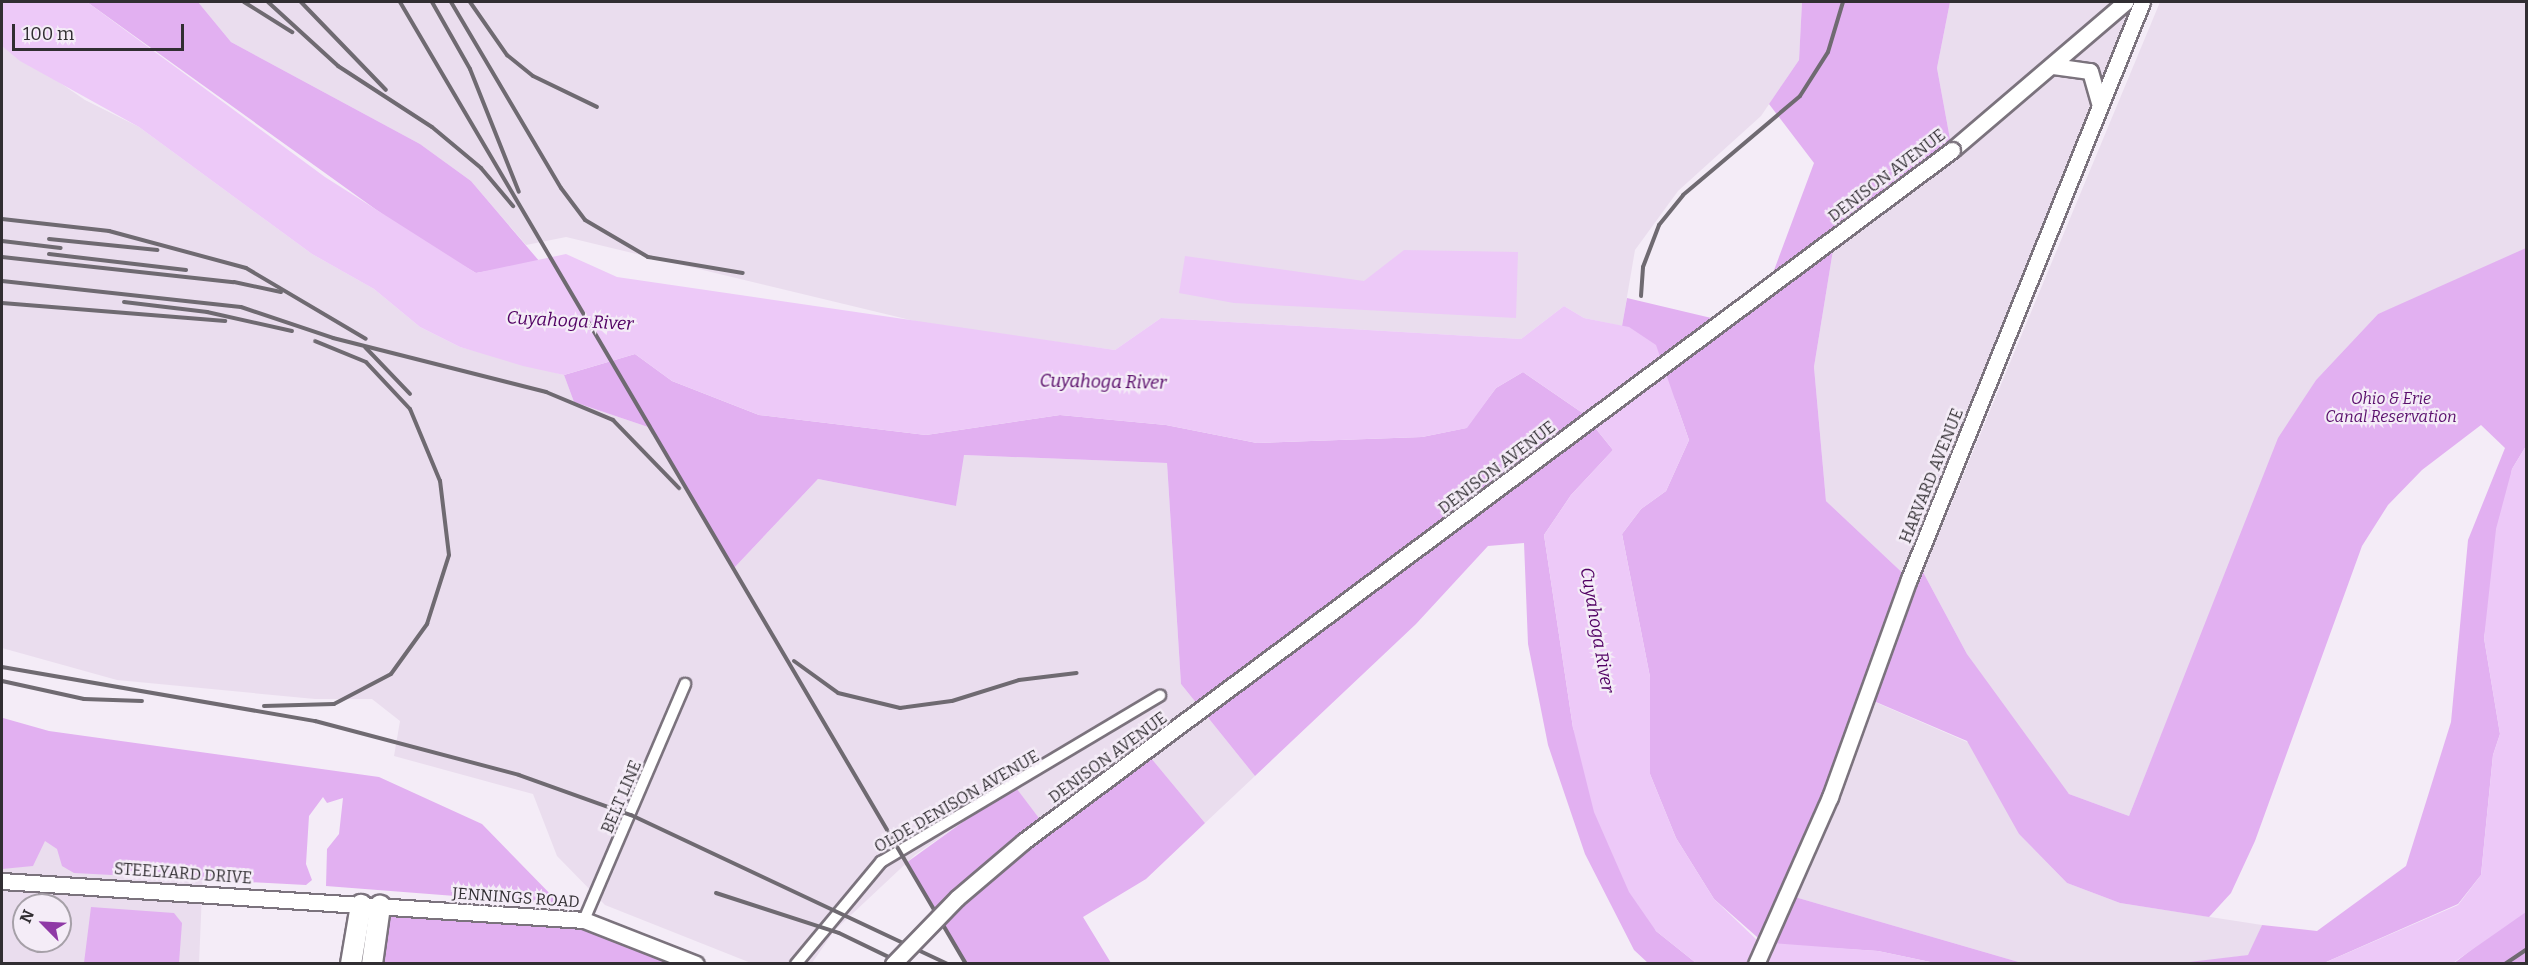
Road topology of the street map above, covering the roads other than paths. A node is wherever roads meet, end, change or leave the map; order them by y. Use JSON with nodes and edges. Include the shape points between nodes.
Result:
{"nodes":[{"id":1,"x":2126,"y":2,"type":"edge"},
{"id":2,"x":2142,"y":2,"type":"edge"},
{"id":3,"x":2053,"y":66,"type":"junction"},
{"id":4,"x":2100,"y":106,"type":"junction"},
{"id":5,"x":685,"y":684,"type":"dead end"},
{"id":6,"x":1160,"y":696,"type":"dead end"},
{"id":7,"x":2,"y":881,"type":"edge"},
{"id":8,"x":370,"y":906,"type":"junction"},
{"id":9,"x":584,"y":920,"type":"junction"},
{"id":10,"x":351,"y":963,"type":"edge"},
{"id":11,"x":372,"y":963,"type":"edge"},
{"id":12,"x":696,"y":963,"type":"edge"},
{"id":13,"x":796,"y":963,"type":"edge"},
{"id":14,"x":893,"y":963,"type":"edge"},
{"id":15,"x":1756,"y":963,"type":"edge"}],
"edges":[{"from":1,"to":3,"type":"street","name":"DENISON AVENUE"},
{"from":2,"to":4,"type":"street","name":"HARVARD AVENUE"},
{"from":3,"to":4,"type":"street","via":[[2090,71]]},
{"from":3,"to":14,"type":"street","name":"DENISON AVENUE","bridge":true,"via":[[1952,150],[1024,841],[957,898]]},
{"from":4,"to":15,"type":"street","name":"HARVARD AVENUE","via":[[1909,579],[1830,797]]},
{"from":5,"to":9,"type":"street","name":"BELT LINE"},
{"from":6,"to":13,"type":"street","name":"OLDE DENISON AVENUE","via":[[881,862]]},
{"from":7,"to":8,"type":"street","name":"STEELYARD DRIVE"},
{"from":8,"to":9,"type":"street","name":"JENNINGS ROAD"},
{"from":8,"to":10,"type":"highway"},
{"from":8,"to":11,"type":"highway"},
{"from":9,"to":12,"type":"street","name":"JENNINGS ROAD"}]}
